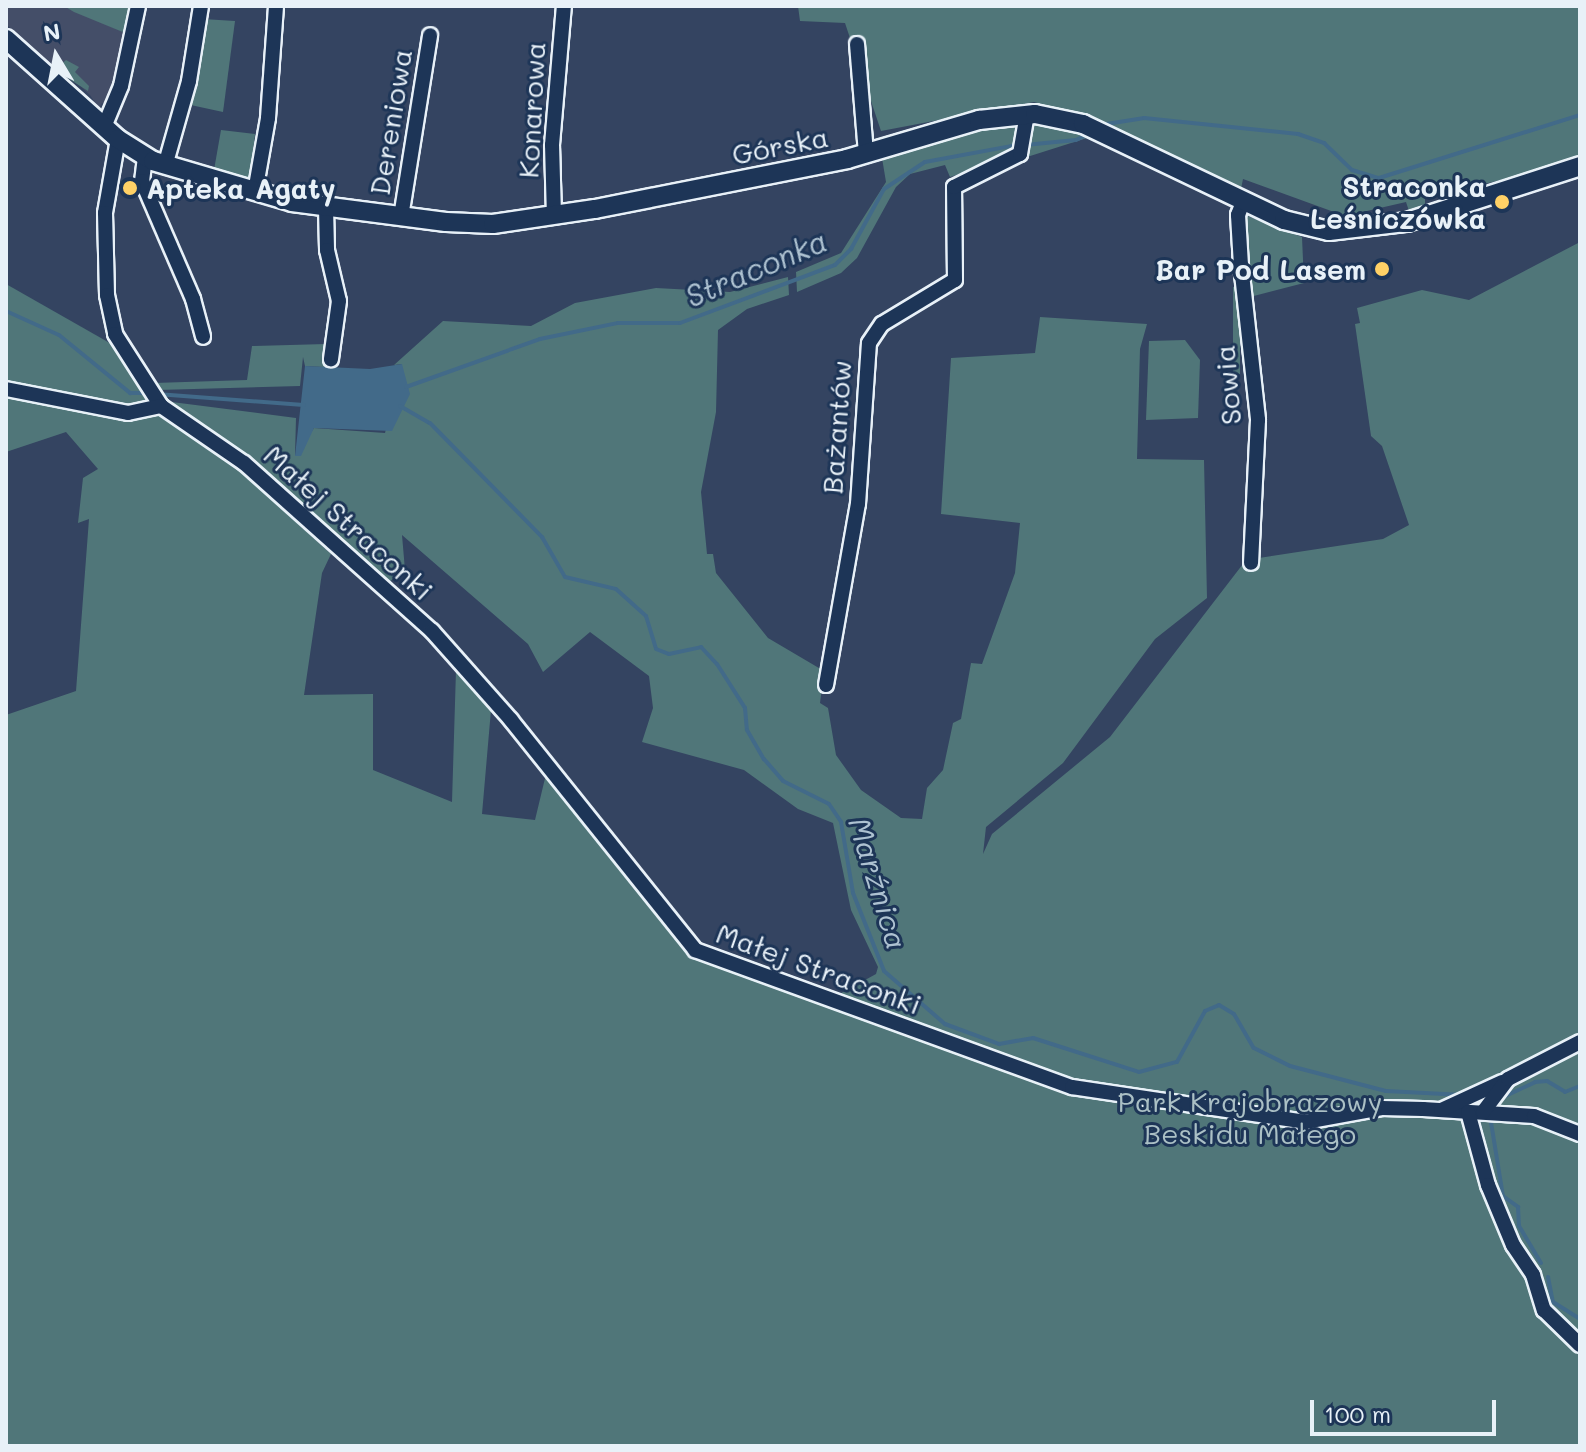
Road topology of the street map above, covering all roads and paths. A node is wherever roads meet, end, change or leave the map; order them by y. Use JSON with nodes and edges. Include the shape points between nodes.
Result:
{"nodes":[{"id":1,"x":138,"y":6,"type":"edge"},
{"id":2,"x":201,"y":6,"type":"edge"},
{"id":3,"x":276,"y":6,"type":"edge"},
{"id":4,"x":564,"y":6,"type":"edge"},
{"id":5,"x":430,"y":35,"type":"dead end"},
{"id":6,"x":6,"y":39,"type":"edge"},
{"id":7,"x":857,"y":44,"type":"dead end"},
{"id":8,"x":1027,"y":114,"type":"junction"},
{"id":9,"x":111,"y":133,"type":"junction"},
{"id":10,"x":866,"y":154,"type":"junction"},
{"id":11,"x":145,"y":157,"type":"junction"},
{"id":12,"x":165,"y":166,"type":"junction"},
{"id":13,"x":1580,"y":166,"type":"edge"},
{"id":14,"x":255,"y":192,"type":"junction"},
{"id":15,"x":1243,"y":202,"type":"junction"},
{"id":16,"x":326,"y":208,"type":"junction"},
{"id":17,"x":554,"y":216,"type":"junction"},
{"id":18,"x":401,"y":217,"type":"junction"},
{"id":19,"x":203,"y":337,"type":"dead end"},
{"id":20,"x":331,"y":359,"type":"dead end"},
{"id":21,"x":6,"y":389,"type":"edge"},
{"id":22,"x":160,"y":404,"type":"junction"},
{"id":23,"x":1251,"y":563,"type":"dead end"},
{"id":24,"x":826,"y":685,"type":"dead end"},
{"id":25,"x":1580,"y":1042,"type":"edge"},
{"id":26,"x":1504,"y":1083,"type":"junction"},
{"id":27,"x":1441,"y":1110,"type":"junction"},
{"id":28,"x":1479,"y":1110,"type":"junction"},
{"id":29,"x":1580,"y":1134,"type":"edge"},
{"id":30,"x":1580,"y":1345,"type":"edge"}],
"edges":[{"from":1,"to":9,"type":"street","name":"Małej Straconki"},
{"from":2,"to":12,"type":"street","via":[[189,81]]},
{"from":3,"to":14,"type":"street","via":[[268,118]]},
{"from":4,"to":17,"type":"street","name":"Konarowa","via":[[552,145]]},
{"from":5,"to":18,"type":"street","name":"Dereniowa"},
{"from":6,"to":9,"type":"street","name":"Górska"},
{"from":7,"to":10,"type":"street"},
{"from":8,"to":10,"type":"street","name":"Górska","via":[[964,124]]},
{"from":8,"to":15,"type":"street","name":"Górska","via":[[1083,124]]},
{"from":8,"to":24,"type":"street","name":"Bażantów","via":[[1023,144],[954,187],[953,283],[882,324],[870,337],[856,519]]},
{"from":9,"to":11,"type":"street","name":"Górska"},
{"from":9,"to":22,"type":"street","name":"Małej Straconki","via":[[105,213],[107,295],[115,334]]},
{"from":10,"to":17,"type":"street","name":"Górska"},
{"from":11,"to":12,"type":"street","name":"Górska"},
{"from":11,"to":19,"type":"street","via":[[142,181],[193,299]]},
{"from":12,"to":14,"type":"street","name":"Górska"},
{"from":13,"to":15,"type":"street","name":"Górska","via":[[1407,222],[1361,231],[1299,226]]},
{"from":14,"to":16,"type":"street","name":"Górska"},
{"from":15,"to":23,"type":"street","name":"Sowia","via":[[1238,215],[1241,265],[1258,420]]},
{"from":16,"to":18,"type":"street","name":"Górska"},
{"from":16,"to":20,"type":"street","via":[[327,250],[339,301]]},
{"from":17,"to":18,"type":"street","name":"Górska","via":[[493,224]]},
{"from":21,"to":22,"type":"street","via":[[128,413]]},
{"from":22,"to":27,"type":"street","name":"Małej Straconki","via":[[244,463],[442,641],[540,756],[681,937],[708,958],[1072,1087],[1305,1122],[1382,1108]]},
{"from":25,"to":26,"type":"street"},
{"from":26,"to":27,"type":"street"},
{"from":26,"to":28,"type":"street"},
{"from":27,"to":28,"type":"street","name":"Małej Straconki"},
{"from":28,"to":29,"type":"street","name":"Małej Straconki","via":[[1534,1116]]},
{"from":28,"to":30,"type":"street","via":[[1488,1185],[1513,1245],[1533,1275],[1544,1310]]}]}
